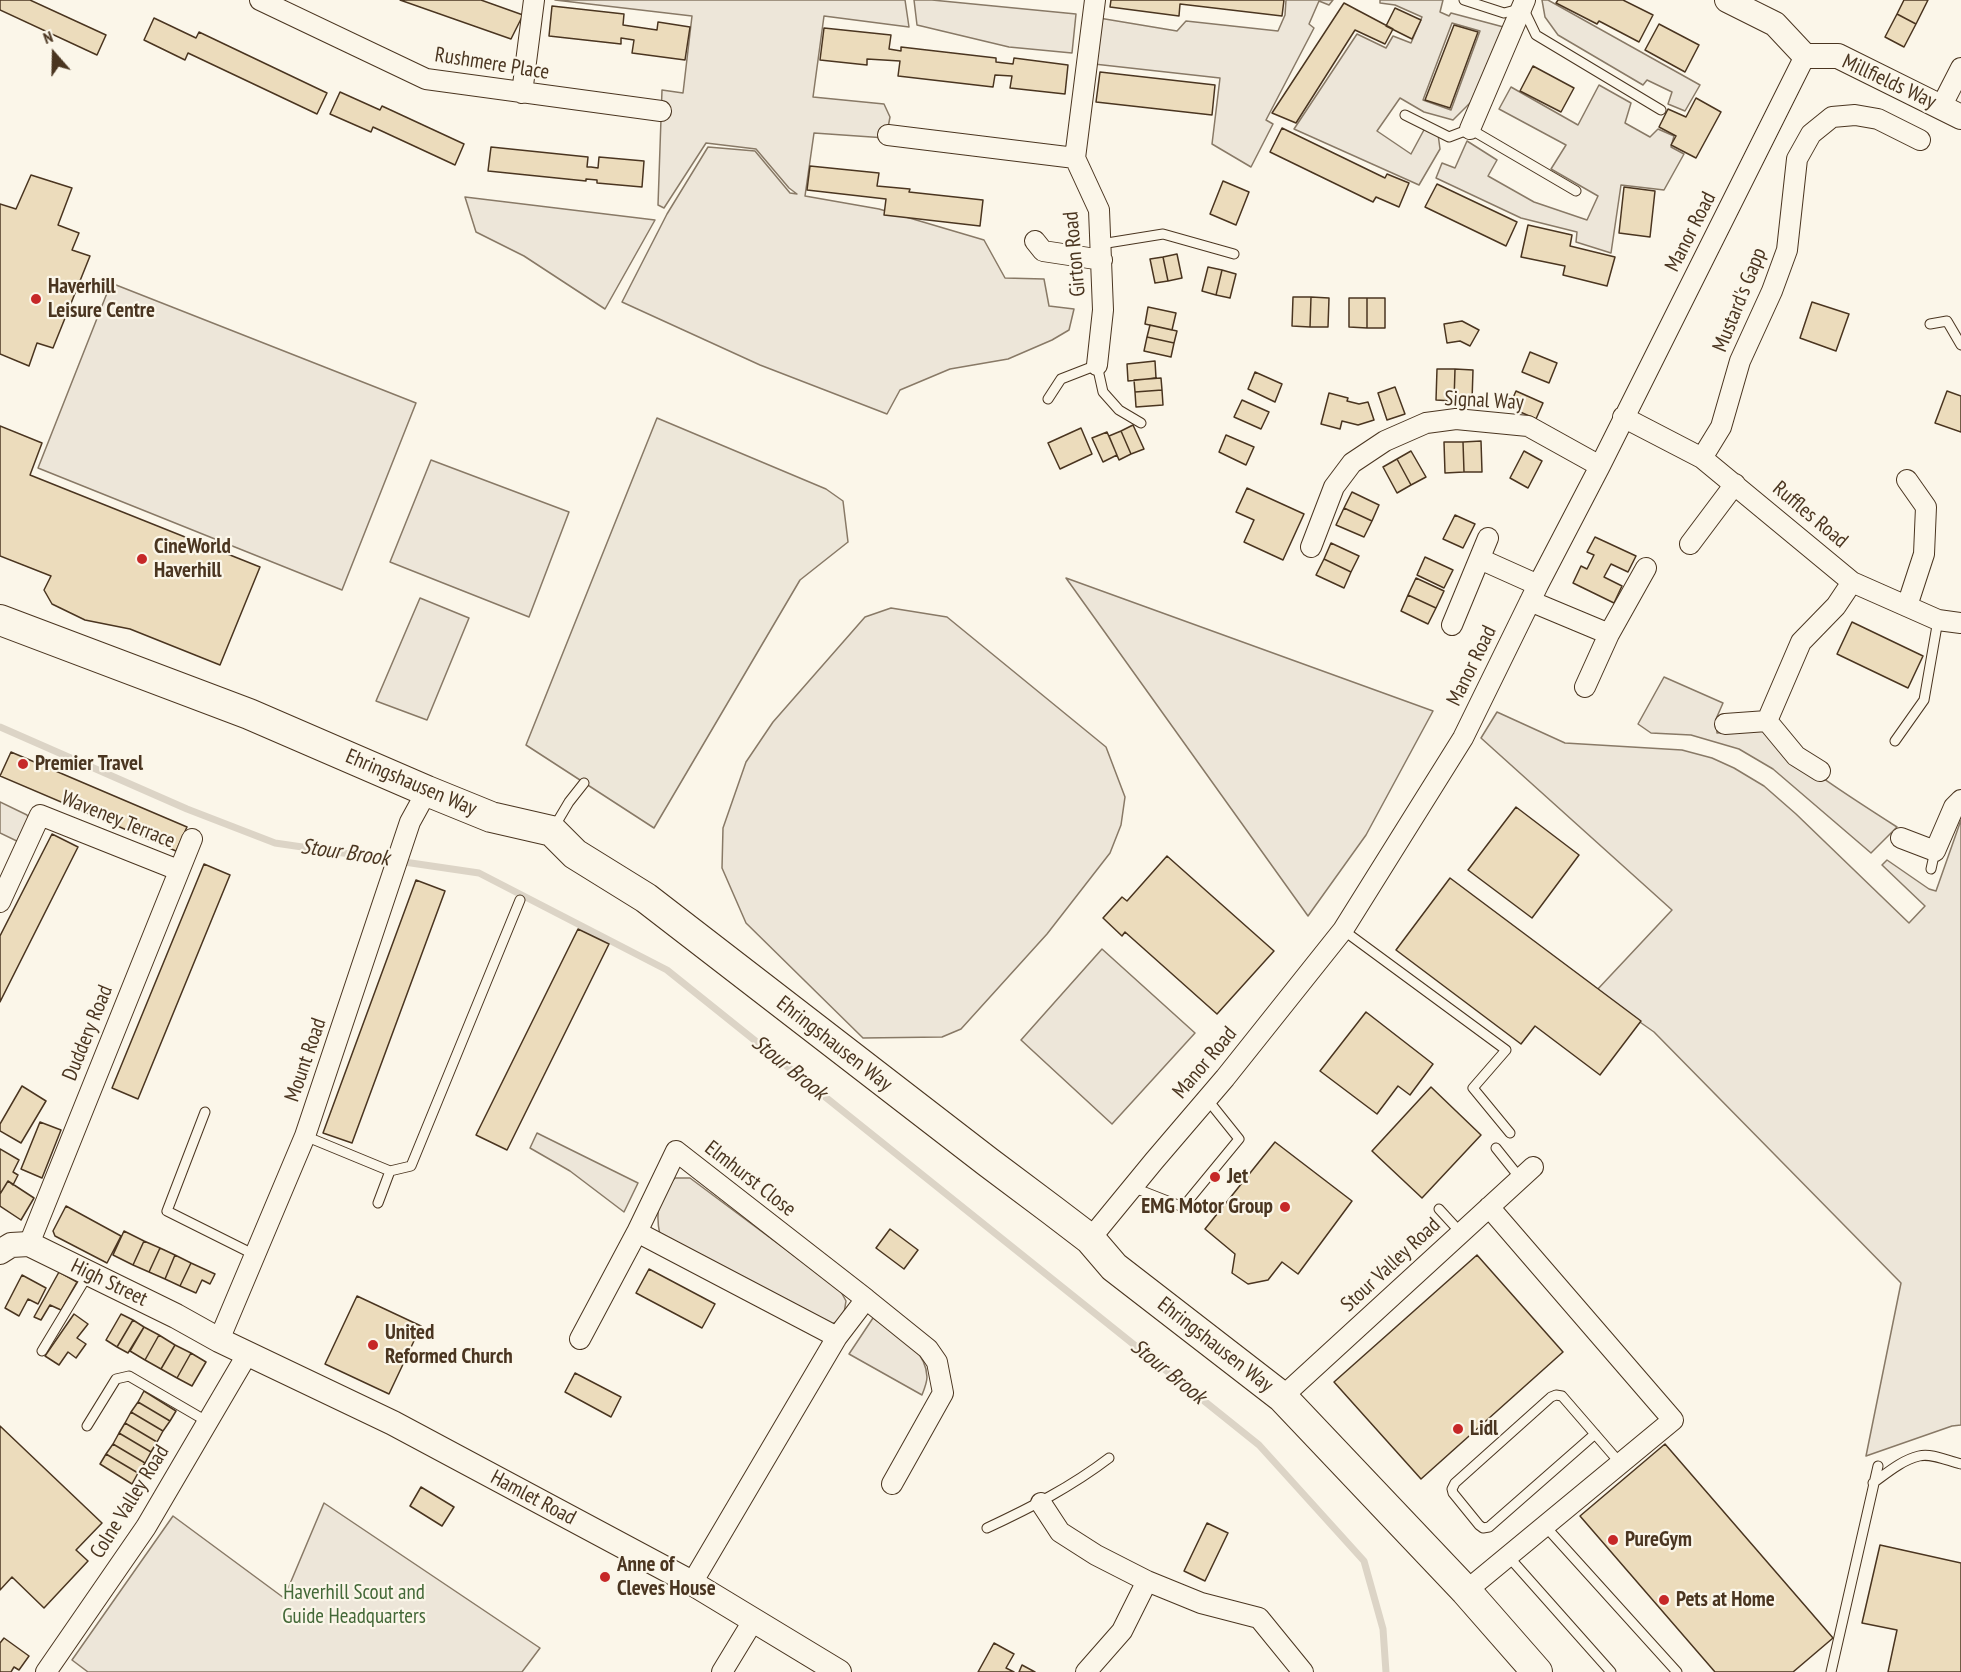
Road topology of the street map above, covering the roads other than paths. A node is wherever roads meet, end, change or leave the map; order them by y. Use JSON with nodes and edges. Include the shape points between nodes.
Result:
{"nodes":[{"id":1,"x":260,"y":0,"type":"edge"},
{"id":2,"x":534,"y":0,"type":"edge"},
{"id":3,"x":1095,"y":0,"type":"edge"},
{"id":4,"x":1464,"y":0,"type":"edge"},
{"id":5,"x":1727,"y":0,"type":"edge"},
{"id":6,"x":1524,"y":4,"type":"edge"},
{"id":7,"x":1805,"y":56,"type":"junction"},
{"id":8,"x":1961,"y":68,"type":"edge"},
{"id":9,"x":522,"y":93,"type":"junction"},
{"id":10,"x":1661,"y":110,"type":"dead end"},
{"id":11,"x":661,"y":111,"type":"dead end"},
{"id":12,"x":1951,"y":112,"type":"edge"},
{"id":13,"x":1404,"y":115,"type":"dead end"},
{"id":14,"x":1470,"y":129,"type":"junction"},
{"id":15,"x":888,"y":135,"type":"dead end"},
{"id":16,"x":1920,"y":140,"type":"dead end"},
{"id":17,"x":1075,"y":158,"type":"junction"},
{"id":18,"x":1576,"y":191,"type":"dead end"},
{"id":19,"x":1035,"y":241,"type":"dead end"},
{"id":20,"x":1101,"y":252,"type":"junction"},
{"id":21,"x":1234,"y":254,"type":"dead end"},
{"id":22,"x":1930,"y":324,"type":"dead end"},
{"id":23,"x":1961,"y":345,"type":"edge"},
{"id":24,"x":1097,"y":365,"type":"junction"},
{"id":25,"x":1048,"y":399,"type":"dead end"},
{"id":26,"x":1623,"y":417,"type":"junction"},
{"id":27,"x":1141,"y":423,"type":"dead end"},
{"id":28,"x":1702,"y":458,"type":"junction"},
{"id":29,"x":1600,"y":466,"type":"junction"},
{"id":30,"x":1907,"y":480,"type":"dead end"},
{"id":31,"x":1736,"y":484,"type":"junction"},
{"id":32,"x":1488,"y":538,"type":"dead end"},
{"id":33,"x":1690,"y":544,"type":"dead end"},
{"id":34,"x":1311,"y":547,"type":"dead end"},
{"id":35,"x":1480,"y":559,"type":"junction"},
{"id":36,"x":1646,"y":568,"type":"dead end"},
{"id":37,"x":1852,"y":582,"type":"junction"},
{"id":38,"x":1534,"y":593,"type":"junction"},
{"id":39,"x":1906,"y":606,"type":"junction"},
{"id":40,"x":0,"y":620,"type":"edge"},
{"id":41,"x":1938,"y":620,"type":"junction"},
{"id":42,"x":1961,"y":623,"type":"edge"},
{"id":43,"x":1452,"y":625,"type":"dead end"},
{"id":44,"x":1609,"y":634,"type":"junction"},
{"id":45,"x":1585,"y":687,"type":"dead end"},
{"id":46,"x":1767,"y":721,"type":"junction"},
{"id":47,"x":1725,"y":724,"type":"dead end"},
{"id":48,"x":1895,"y":741,"type":"dead end"},
{"id":49,"x":1820,"y":771,"type":"dead end"},
{"id":50,"x":584,"y":783,"type":"dead end"},
{"id":51,"x":427,"y":791,"type":"junction"},
{"id":52,"x":1961,"y":800,"type":"edge"},
{"id":53,"x":552,"y":831,"type":"junction"},
{"id":54,"x":1901,"y":838,"type":"dead end"},
{"id":55,"x":192,"y":839,"type":"dead end"},
{"id":56,"x":178,"y":870,"type":"junction"},
{"id":57,"x":520,"y":900,"type":"dead end"},
{"id":58,"x":0,"y":902,"type":"edge"},
{"id":59,"x":1344,"y":930,"type":"junction"},
{"id":60,"x":1207,"y":1099,"type":"junction"},
{"id":61,"x":205,"y":1112,"type":"dead end"},
{"id":62,"x":1509,"y":1133,"type":"dead end"},
{"id":63,"x":305,"y":1136,"type":"junction"},
{"id":64,"x":1496,"y":1148,"type":"dead end"},
{"id":65,"x":390,"y":1171,"type":"junction"},
{"id":66,"x":1526,"y":1173,"type":"joint"},
{"id":67,"x":1132,"y":1187,"type":"junction"},
{"id":68,"x":378,"y":1203,"type":"dead end"},
{"id":69,"x":1489,"y":1207,"type":"junction"},
{"id":70,"x":1439,"y":1209,"type":"dead end"},
{"id":71,"x":637,"y":1232,"type":"junction"},
{"id":72,"x":1461,"y":1233,"type":"junction"},
{"id":73,"x":1090,"y":1239,"type":"junction"},
{"id":74,"x":29,"y":1244,"type":"junction"},
{"id":75,"x":1,"y":1247,"type":"edge"},
{"id":76,"x":255,"y":1255,"type":"junction"},
{"id":77,"x":89,"y":1273,"type":"junction"},
{"id":78,"x":866,"y":1299,"type":"junction"},
{"id":79,"x":837,"y":1337,"type":"junction"},
{"id":80,"x":580,"y":1339,"type":"dead end"},
{"id":81,"x":219,"y":1340,"type":"junction"},
{"id":82,"x":42,"y":1351,"type":"dead end"},
{"id":83,"x":248,"y":1353,"type":"junction"},
{"id":84,"x":1282,"y":1397,"type":"junction"},
{"id":85,"x":208,"y":1422,"type":"junction"},
{"id":86,"x":87,"y":1426,"type":"dead end"},
{"id":87,"x":1595,"y":1434,"type":"junction"},
{"id":88,"x":1109,"y":1458,"type":"dead end"},
{"id":89,"x":1620,"y":1464,"type":"junction"},
{"id":90,"x":1961,"y":1464,"type":"edge"},
{"id":91,"x":1878,"y":1466,"type":"dead end"},
{"id":92,"x":1873,"y":1483,"type":"junction"},
{"id":93,"x":892,"y":1484,"type":"dead end"},
{"id":94,"x":1041,"y":1503,"type":"junction"},
{"id":95,"x":1545,"y":1526,"type":"junction"},
{"id":96,"x":987,"y":1528,"type":"dead end"},
{"id":97,"x":1508,"y":1556,"type":"junction"},
{"id":98,"x":1147,"y":1581,"type":"junction"},
{"id":99,"x":692,"y":1583,"type":"junction"},
{"id":100,"x":1466,"y":1591,"type":"junction"},
{"id":101,"x":753,"y":1621,"type":"junction"},
{"id":102,"x":46,"y":1672,"type":"edge"},
{"id":103,"x":722,"y":1672,"type":"edge"},
{"id":104,"x":839,"y":1672,"type":"edge"},
{"id":105,"x":1086,"y":1672,"type":"edge"},
{"id":106,"x":1303,"y":1672,"type":"edge"},
{"id":107,"x":1537,"y":1672,"type":"edge"},
{"id":108,"x":1611,"y":1672,"type":"edge"},
{"id":109,"x":1677,"y":1672,"type":"edge"},
{"id":110,"x":1831,"y":1672,"type":"edge"}],
"edges":[{"from":1,"to":9,"type":"street","name":"Rushmere Place","via":[[426,79]]},
{"from":2,"to":9,"type":"street"},
{"from":3,"to":17,"type":"street"},
{"from":4,"to":6,"type":"lane","via":[[1504,13]]},
{"from":5,"to":7,"type":"street","via":[[1775,24]]},
{"from":6,"to":10,"type":"lane","via":[[1536,35]]},
{"from":6,"to":14,"type":"street"},
{"from":7,"to":12,"type":"street","name":"Millfields Way","via":[[1838,56]]},
{"from":7,"to":26,"type":"street","name":"Manor Road"},
{"from":8,"to":12,"type":"street"},
{"from":9,"to":11,"type":"street","name":"Rushmere Place"},
{"from":13,"to":14,"type":"lane","via":[[1449,137]]},
{"from":14,"to":18,"type":"lane"},
{"from":15,"to":17,"type":"street"},
{"from":16,"to":28,"type":"street","name":"Mustard's Gapp","via":[[1878,119],[1855,115],[1832,117],[1811,134],[1797,159],[1787,250],[1740,361],[1721,427]]},
{"from":17,"to":20,"type":"street","name":"Girton Road","via":[[1098,210]]},
{"from":19,"to":20,"type":"street","via":[[1043,251]]},
{"from":20,"to":21,"type":"lane","via":[[1163,234]]},
{"from":20,"to":24,"type":"street","name":"Girton Road","via":[[1103,310]]},
{"from":22,"to":23,"type":"lane","via":[[1947,321]]},
{"from":24,"to":25,"type":"lane","via":[[1061,379]]},
{"from":24,"to":27,"type":"lane","via":[[1103,392],[1119,410]]},
{"from":26,"to":28,"type":"street","name":"Ruffles Road"},
{"from":26,"to":29,"type":"street","name":"Manor Road"},
{"from":28,"to":31,"type":"street","name":"Ruffles Road"},
{"from":29,"to":34,"type":"street","name":"Signal Way","via":[[1528,426],[1456,419],[1426,423],[1385,441],[1352,463],[1334,487]]},
{"from":29,"to":38,"type":"street","name":"Manor Road"},
{"from":30,"to":39,"type":"street","via":[[1926,507],[1924,554]]},
{"from":31,"to":33,"type":"street"},
{"from":31,"to":37,"type":"street","name":"Ruffles Road"},
{"from":32,"to":35,"type":"street"},
{"from":35,"to":38,"type":"street"},
{"from":35,"to":43,"type":"street"},
{"from":36,"to":44,"type":"street"},
{"from":37,"to":39,"type":"street","name":"Ruffles Road"},
{"from":37,"to":46,"type":"street","via":[[1836,606],[1801,642]]},
{"from":38,"to":44,"type":"street"},
{"from":38,"to":59,"type":"street","name":"Manor Road","via":[[1463,738]]},
{"from":39,"to":41,"type":"street","name":"Ruffles Road"},
{"from":40,"to":51,"type":"main road","name":"Ehringshausen Way","via":[[249,714]]},
{"from":41,"to":42,"type":"street","name":"Ruffles Road"},
{"from":41,"to":48,"type":"lane","via":[[1924,700]]},
{"from":44,"to":45,"type":"street"},
{"from":46,"to":47,"type":"street"},
{"from":46,"to":49,"type":"street","via":[[1796,756]]},
{"from":50,"to":53,"type":"lane"},
{"from":51,"to":53,"type":"main road","name":"Ehringshausen Way","via":[[491,817]]},
{"from":51,"to":63,"type":"street","name":"Mount Road","via":[[410,822]]},
{"from":52,"to":54,"type":"street","via":[[1954,807],[1933,860]]},
{"from":53,"to":73,"type":"main road","name":"Ehringshausen Way","via":[[575,854],[646,898]]},
{"from":55,"to":56,"type":"street","name":"Duddery Road"},
{"from":56,"to":58,"type":"street","name":"Waveney Terrace","via":[[40,815]]},
{"from":56,"to":74,"type":"street","name":"Duddery Road"},
{"from":57,"to":65,"type":"lane","via":[[411,1166]]},
{"from":59,"to":60,"type":"street","name":"Manor Road"},
{"from":59,"to":62,"type":"lane","via":[[1506,1050],[1473,1088]]},
{"from":60,"to":67,"type":"street","name":"Manor Road"},
{"from":60,"to":67,"type":"lane","via":[[1239,1139],[1183,1207]]},
{"from":61,"to":76,"type":"lane","via":[[167,1211]]},
{"from":63,"to":65,"type":"lane"},
{"from":63,"to":76,"type":"street","name":"Mount Road"},
{"from":64,"to":66,"type":"lane"},
{"from":65,"to":68,"type":"lane"},
{"from":66,"to":69,"type":"street","name":"Stour Valley Road"},
{"from":67,"to":73,"type":"street","name":"Manor Road"},
{"from":69,"to":72,"type":"street","name":"Stour Valley Road"},
{"from":69,"to":89,"type":"street","via":[[1673,1420]]},
{"from":70,"to":72,"type":"lane"},
{"from":71,"to":78,"type":"street","name":"Elmhurst Close","via":[[676,1151]]},
{"from":71,"to":79,"type":"street"},
{"from":71,"to":80,"type":"street","name":"Elmhurst Close"},
{"from":72,"to":84,"type":"street","name":"Stour Valley Road"},
{"from":73,"to":84,"type":"main road","name":"Ehringshausen Way","via":[[1114,1266]]},
{"from":74,"to":75,"type":"street"},
{"from":74,"to":77,"type":"street","name":"High Street"},
{"from":76,"to":81,"type":"street","name":"Mount Road"},
{"from":77,"to":81,"type":"street","name":"High Street"},
{"from":77,"to":82,"type":"lane"},
{"from":78,"to":79,"type":"street"},
{"from":78,"to":93,"type":"street","name":"Elmhurst Close","via":[[928,1349],[937,1362],[943,1393]]},
{"from":79,"to":99,"type":"street"},
{"from":81,"to":83,"type":"street","name":"Hamlet Road"},
{"from":83,"to":85,"type":"street","name":"Colne Valley Road"},
{"from":83,"to":99,"type":"street","name":"Hamlet Road","via":[[393,1423]]},
{"from":84,"to":100,"type":"main road","name":"Ehringshausen Way"},
{"from":85,"to":86,"type":"lane","via":[[129,1376],[116,1379]]},
{"from":85,"to":102,"type":"street","name":"Colne Valley Road","via":[[146,1527]]},
{"from":87,"to":87,"type":"lane","via":[[1562,1396],[1551,1397],[1455,1483],[1453,1493],[1479,1525],[1489,1527]]},
{"from":87,"to":89,"type":"lane"},
{"from":88,"to":94,"type":"lane"},
{"from":89,"to":95,"type":"street"},
{"from":90,"to":92,"type":"lane","via":[[1919,1456]]},
{"from":91,"to":92,"type":"lane"},
{"from":92,"to":110,"type":"lane"},
{"from":94,"to":96,"type":"lane"},
{"from":94,"to":98,"type":"street","via":[[1060,1532]]},
{"from":95,"to":97,"type":"street"},
{"from":95,"to":109,"type":"lane"},
{"from":97,"to":100,"type":"street"},
{"from":97,"to":108,"type":"lane"},
{"from":98,"to":105,"type":"street","via":[[1122,1631]]},
{"from":98,"to":106,"type":"street","via":[[1202,1603],[1259,1618]]},
{"from":99,"to":101,"type":"street","name":"Hamlet Road"},
{"from":100,"to":107,"type":"main road","name":"Ehringshausen Way"},
{"from":101,"to":103,"type":"street"},
{"from":101,"to":104,"type":"street","name":"Hamlet Road"}]}
